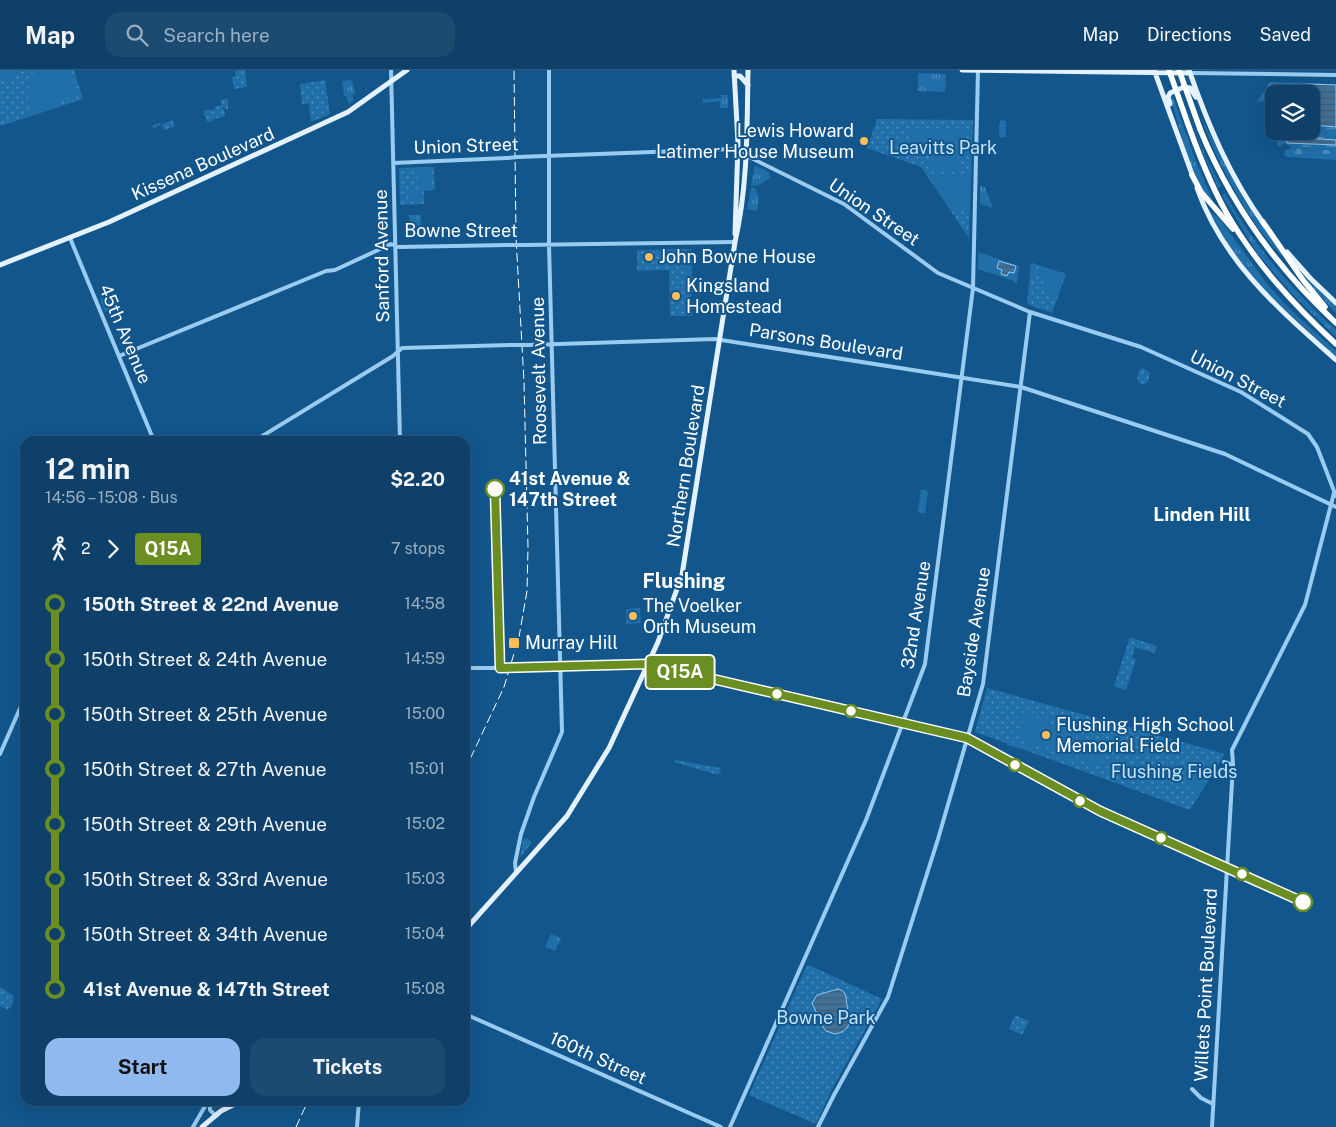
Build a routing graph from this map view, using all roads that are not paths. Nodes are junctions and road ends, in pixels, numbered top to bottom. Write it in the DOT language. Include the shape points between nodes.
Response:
graph roads {
  1 [pos="391,70"];
  2 [pos="407,70"];
  3 [pos="549,70"];
  4 [pos="748,70"];
  5 [pos="962,70"];
  6 [pos="978,70"];
  7 [pos="1168,70"];
  8 [pos="1179,70"];
  9 [pos="1155,71"];
  10 [pos="1190,71"];
  11 [pos="734,73"];
  12 [pos="1336,75"];
  13 [pos="391,82"];
  14 [pos="748,86"];
  15 [pos="1202,106"];
  16 [pos="1175,128"];
  17 [pos="738,151"];
  18 [pos="549,156"];
  19 [pos="747,156"];
  20 [pos="393,162"];
  21 [pos="1192,175"];
  22 [pos="1263,222"];
  23 [pos="70,238"];
  24 [pos="735,242"];
  25 [pos="395,245"];
  26 [pos="549,245"];
  27 [pos="1254,256"];
  28 [pos="0,265"];
  29 [pos="973,288"];
  30 [pos="1336,303"];
  31 [pos="1030,312"];
  32 [pos="1336,321"];
  33 [pos="720,340"];
  34 [pos="552,344"];
  35 [pos="1336,344"];
  36 [pos="398,352"];
  37 [pos="119,356"];
  38 [pos="1336,360"];
  39 [pos="962,378"];
  40 [pos="1021,387"];
  41 [pos="152,436"];
  42 [pos="262,436"];
  43 [pos="400,436"];
  44 [pos="1335,495"];
  45 [pos="1331,505"];
  46 [pos="1336,507"];
  47 [pos="648,664"];
  48 [pos="560,666"];
  49 [pos="470,668"];
  50 [pos="20,708"];
  51 [pos="903,723"];
  52 [pos="967,738"];
  53 [pos="0,754"];
  54 [pos="1224,762"];
  55 [pos="1233,765"];
  56 [pos="1227,868"];
  57 [pos="516,872"];
  58 [pos="470,924"];
  59 [pos="470,1016"];
  60 [pos="1192,1089"];
  61 [pos="1213,1104"];
  62 [pos="206,1106"];
  63 [pos="210,1106"];
  64 [pos="231,1106"];
  65 [pos="358,1106"];
  66 [pos="216,1116"];
  67 [pos="193,1127"];
  68 [pos="202,1127"];
  69 [pos="356,1127"];
  70 [pos="721,1127"];
  71 [pos="730,1127"];
  72 [pos="818,1127"];
  73 [pos="1212,1127"];
  1 -- 13 [label="street, Sanford Avenue"];
  2 -- 13 [label="main road, Kissena Boulevard"];
  3 -- 18 [label="street, Roosevelt Avenue"];
  4 -- 14 [label="main road, Northern Boulevard"];
  5 -- 6 [label="main road"];
  6 -- 9 [label="main road"];
  6 -- 29 [label="street, 32nd Avenue"];
  7 -- 27 [label="highway, bridge" via="1196,150 1213,187"];
  8 -- 32 [label="highway, bridge" via="1200,128 1230,192 1290,276"];
  9 -- 10 [label="main road"];
  9 -- 16 [label="main road"];
  10 -- 12 [label="street"];
  10 -- 15 [label="main road"];
  11 -- 14 [label="main road"];
  11 -- 17 [label="main road, Northern Boulevard"];
  13 -- 20 [label="street, Sanford Avenue"];
  13 -- 23 [label="main road, Kissena Boulevard" via="348,112"];
  14 -- 19 [label="main road, Northern Boulevard"];
  15 -- 16 [label="main road" via="1188,87 1171,92 1168,98"];
  15 -- 22 [label="main road" via="1227,163"];
  16 -- 21 [label="main road"];
  17 -- 18 [label="street, Union Street"];
  17 -- 19 [label="street, Union Street"];
  17 -- 24 [label="main road, Northern Boulevard"];
  18 -- 20 [label="street, Union Street, bridge"];
  18 -- 26 [label="street, Roosevelt Avenue"];
  19 -- 24 [label="main road, Northern Boulevard"];
  19 -- 29 [label="street, Union Street" via="844,204 927,266"];
  20 -- 25 [label="street, Sanford Avenue"];
  21 -- 27 [label="highway" via="1204,195"];
  21 -- 38 [label="main road" via="1203,205 1242,269 1267,297"];
  22 -- 30 [label="main road" via="1299,266"];
  22 -- 32 [label="highway" via="1305,284"];
  23 -- 28 [label="main road, Kissena Boulevard"];
  23 -- 37 [label="street, 45th Avenue"];
  24 -- 26 [label="street, Bowne Street"];
  24 -- 33 [label="main road, Northern Boulevard"];
  25 -- 26 [label="street, Bowne Street, bridge"];
  25 -- 36 [label="street, Sanford Avenue"];
  25 -- 37 [label="street, Bowne Street" via="335,270 326,270"];
  26 -- 34 [label="street, Roosevelt Avenue"];
  27 -- 35 [label="highway" via="1284,292"];
  29 -- 31 [label="street, Union Street"];
  29 -- 39 [label="street, 32nd Avenue"];
  31 -- 40 [label="street, Bayside Avenue"];
  31 -- 44 [label="street, Union Street" via="1140,347 1241,392 1308,434"];
  33 -- 34 [label="street, Parsons Boulevard"];
  33 -- 39 [label="street, Parsons Boulevard"];
  33 -- 47 [label="main road, Northern Boulevard" via="682,575"];
  34 -- 36 [label="street, Parsons Boulevard, bridge" via="402,348"];
  34 -- 48 [label="street, Roosevelt Avenue"];
  36 -- 42 [label="street, Parsons Boulevard"];
  36 -- 43 [label="street, Sanford Avenue"];
  37 -- 41 [label="street, 45th Avenue"];
  39 -- 40 [label="street, Parsons Boulevard"];
  39 -- 51 [label="street, 32nd Avenue" via="926,659"];
  40 -- 45 [label="street, Parsons Boulevard" via="1225,454"];
  40 -- 52 [label="street, Bayside Avenue" via="983,684"];
  44 -- 45 [label="street, Willets Point Boulevard"];
  45 -- 46 [label="street, Parsons Boulevard"];
  45 -- 55 [label="street, Willets Point Boulevard" via="1305,605 1232,750"];
  47 -- 48 [label="street"];
  47 -- 51 [label="street"];
  47 -- 57 [label="main road, Northern Boulevard" via="609,748 567,816"];
  48 -- 49 [label="street, bridge"];
  48 -- 57 [label="street, Roosevelt Avenue" via="562,732 521,834"];
  50 -- 53 [label="street"];
  51 -- 52 [label="street"];
  51 -- 71 [label="street, 32nd Avenue" via="866,820"];
  52 -- 56 [label="street" via="1100,811"];
  52 -- 72 [label="street, Bayside Avenue" via="888,997"];
  54 -- 55 [label="street"];
  55 -- 56 [label="street, Willets Point Boulevard"];
  56 -- 61 [label="street, Willets Point Boulevard"];
  57 -- 58 [label="main road, Northern Boulevard"];
  59 -- 70 [label="street, 160th Street"];
  60 -- 61 [label="street"];
  61 -- 73 [label="street, Willets Point Boulevard"];
  62 -- 67 [label="street"];
  63 -- 66 [label="street"];
  64 -- 66 [label="main road"];
  65 -- 69 [label="street"];
  66 -- 68 [label="main road"];
}
